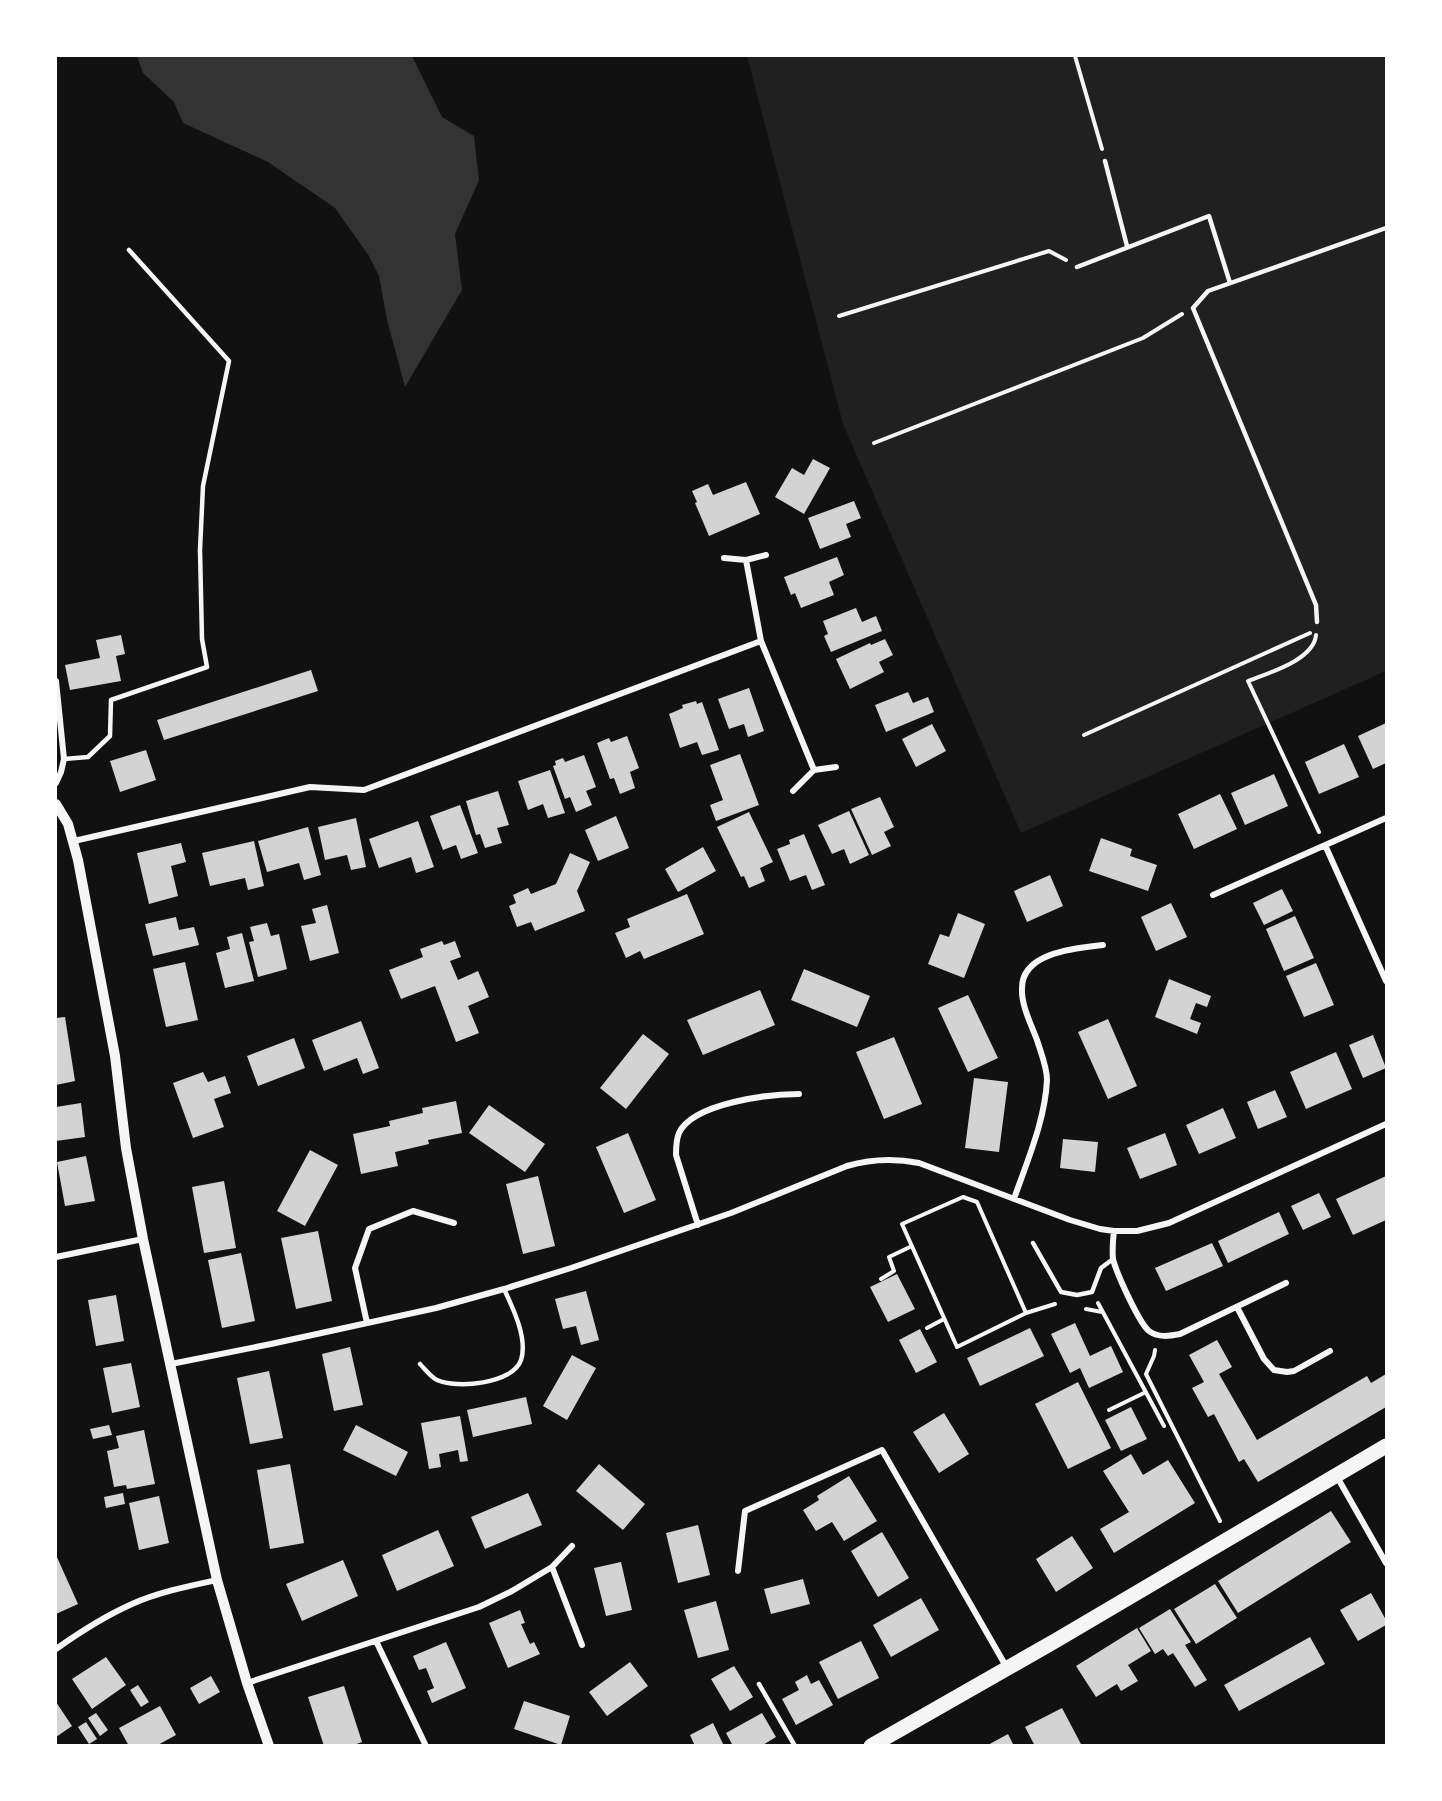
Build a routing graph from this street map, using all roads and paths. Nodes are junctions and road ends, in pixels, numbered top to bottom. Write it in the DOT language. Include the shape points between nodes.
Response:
graph roads {
  1 [pos="1076,56"];
  2 [pos="1105,161"];
  3 [pos="1386,228"];
  4 [pos="1127,246"];
  5 [pos="129,250"];
  6 [pos="1077,267"];
  7 [pos="1230,284"];
  8 [pos="1193,308"];
  9 [pos="839,316"];
  10 [pos="874,443"];
  11 [pos="766,555"];
  12 [pos="724,558"];
  13 [pos="746,560"];
  14 [pos="1317,622"];
  15 [pos="761,641"];
  16 [pos="56,681"];
  17 [pos="1084,735"];
  18 [pos="64,759"];
  19 [pos="836,767"];
  20 [pos="814,770"];
  21 [pos="56,783"];
  22 [pos="793,791"];
  23 [pos="56,804"];
  24 [pos="1386,819"];
  25 [pos="74,841"];
  26 [pos="1325,845"];
  27 [pos="1213,895"];
  28 [pos="1103,945"];
  29 [pos="1386,981"];
  30 [pos="799,1094"];
  31 [pos="1386,1124"];
  32 [pos="1014,1199"];
  33 [pos="454,1223"];
  34 [pos="698,1225"];
  35 [pos="1114,1231"];
  36 [pos="143,1239"];
  37 [pos="1033,1243"];
  38 [pos="912,1246"];
  39 [pos="56,1257"];
  40 [pos="1113,1259"];
  41 [pos="881,1279"];
  42 [pos="1286,1283"];
  43 [pos="504,1289"];
  44 [pos="1092,1292"];
  45 [pos="1237,1307"];
  46 [pos="944,1319"];
  47 [pos="367,1323"];
  48 [pos="927,1328"];
  49 [pos="1156,1335"];
  50 [pos="1330,1351"];
  51 [pos="171,1364"];
  52 [pos="420,1364"];
  53 [pos="1146,1392"];
  54 [pos="1109,1410"];
  55 [pos="1164,1426"];
  56 [pos="1386,1446"];
  57 [pos="1336,1475"];
  58 [pos="1228,1519"];
  59 [pos="572,1546"];
  60 [pos="1386,1563"];
  61 [pos="552,1567"];
  62 [pos="738,1571"];
  63 [pos="217,1580"];
  64 [pos="376,1641"];
  65 [pos="582,1645"];
  66 [pos="56,1649"];
  67 [pos="1007,1668"];
  68 [pos="247,1683"];
  69 [pos="759,1684"];
  70 [pos="426,1744"];
  71 [pos="269,1746"];
  72 [pos="795,1746"];
  73 [pos="871,1746"];
  1 -- 2 [label="path"];
  2 -- 4 [label="lane"];
  3 -- 7 [label="lane"];
  4 -- 6 [label="lane"];
  4 -- 7 [label="lane" via="1209,216"];
  5 -- 18 [label="lane" via="229,361 203,486 201,639 207,668 111,700 110,736 88,758"];
  6 -- 9 [label="path" via="1049,251"];
  7 -- 8 [label="lane" via="1208,291"];
  8 -- 10 [label="path" via="1143,338"];
  8 -- 14 [label="lane" via="1316,605"];
  11 -- 13 [label="street"];
  12 -- 13 [label="street"];
  13 -- 15 [label="street"];
  14 -- 17 [label="path" via="1309,635"];
  14 -- 26 [label="path" via="1316,641 1309,651 1248,681"];
  15 -- 20 [label="street"];
  15 -- 25 [label="street" via="364,790 310,787"];
  16 -- 18 [label="street"];
  18 -- 21 [label="street"];
  19 -- 20 [label="street"];
  20 -- 22 [label="street"];
  23 -- 25 [label="street"];
  24 -- 26 [label="street"];
  25 -- 36 [label="street" via="115,1056 126,1148"];
  26 -- 27 [label="street"];
  26 -- 29 [label="street"];
  28 -- 32 [label="street" via="1050,955 1033,965 1023,978 1023,1000 1047,1078 1038,1127"];
  30 -- 34 [label="street" via="754,1098 709,1110 687,1122 679,1132 676,1155"];
  31 -- 35 [label="street" via="1169,1224"];
  32 -- 34 [label="street" via="919,1163 878,1160 847,1166"];
  32 -- 35 [label="street"];
  33 -- 47 [label="street" via="413,1211 369,1228 354,1268"];
  34 -- 43 [label="street"];
  35 -- 40 [label="street"];
  36 -- 39 [label="street"];
  36 -- 51 [label="street"];
  37 -- 44 [label="lane" via="1061,1292"];
  38 -- 41 [label="path" via="889,1257 894,1271"];
  38 -- 46 [label="path"];
  38 -- 46 [label="path" via="903,1224 963,1197 977,1202 1026,1313 957,1347"];
  40 -- 44 [label="lane" via="1101,1268"];
  40 -- 49 [label="street" via="1142,1322"];
  42 -- 45 [label="street"];
  43 -- 47 [label="street"];
  43 -- 52 [label="lane" via="522,1340 521,1362 508,1375 487,1383 460,1385 436,1380"];
  44 -- 53 [label="path"];
  45 -- 49 [label="street" via="1180,1334"];
  45 -- 50 [label="street" via="1264,1359 1274,1370 1294,1371"];
  46 -- 48 [label="path"];
  47 -- 51 [label="street"];
  49 -- 58 [label="path" via="1154,1356 1146,1374 1221,1523"];
  51 -- 63 [label="street"];
  53 -- 54 [label="path"];
  53 -- 55 [label="path"];
  56 -- 57 [label="main road"];
  57 -- 60 [label="street"];
  57 -- 67 [label="main road"];
  59 -- 61 [label="street"];
  61 -- 64 [label="street" via="479,1607"];
  61 -- 65 [label="street"];
  62 -- 67 [label="street" via="745,1511 882,1450"];
  63 -- 66 [label="street" via="134,1603"];
  63 -- 68 [label="street"];
  64 -- 68 [label="street"];
  64 -- 70 [label="street"];
  67 -- 73 [label="main road"];
  68 -- 71 [label="street"];
  69 -- 72 [label="lane"];
}
